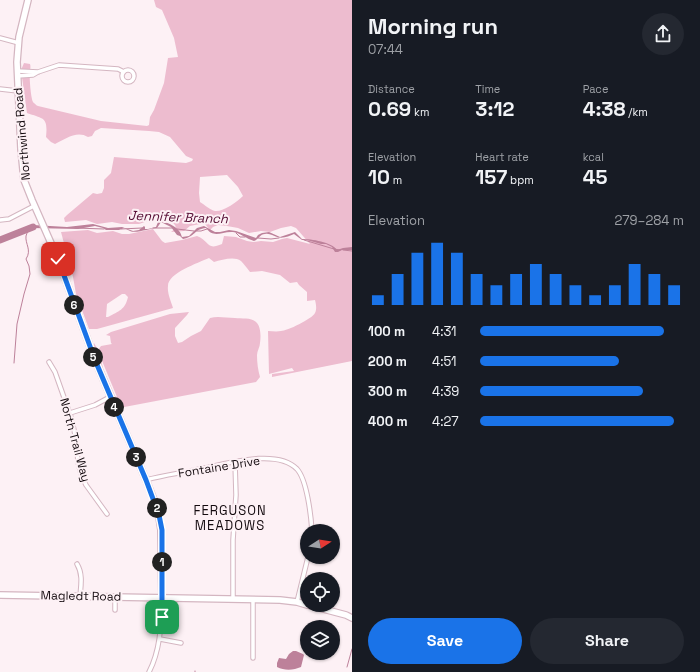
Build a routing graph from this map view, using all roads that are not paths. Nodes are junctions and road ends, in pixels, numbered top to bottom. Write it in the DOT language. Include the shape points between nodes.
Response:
graph roads {
  1 [pos="28,0"];
  2 [pos="0,38"];
  3 [pos="18,43"];
  4 [pos="124,72"];
  5 [pos="17,74"];
  6 [pos="0,89"];
  7 [pos="18,91"];
  8 [pos="34,206"];
  9 [pos="0,220"];
  10 [pos="49,362"];
  11 [pos="110,397"];
  12 [pos="70,413"];
  13 [pos="235,462"];
  14 [pos="146,480"];
  15 [pos="107,514"];
  16 [pos="311,524"];
  17 [pos="77,564"];
  18 [pos="306,564"];
  19 [pos="0,595"];
  20 [pos="80,596"];
  21 [pos="115,597"];
  22 [pos="162,598"];
  23 [pos="233,599"];
  24 [pos="253,599"];
  25 [pos="297,602"];
  26 [pos="300,603"];
  27 [pos="115,610"];
  28 [pos="335,612"];
  29 [pos="352,618"];
  30 [pos="160,640"];
  31 [pos="181,643"];
  32 [pos="253,658"];
  33 [pos="149,672"];
  1 -- 3 [label="street, Northwind Road"];
  2 -- 3 [label="street"];
  3 -- 5 [label="street, Northwind Road"];
  4 -- 5 [label="street" via="118,69 59,65 38,72"];
  5 -- 7 [label="street, Northwind Road"];
  6 -- 7 [label="street"];
  7 -- 8 [label="street, Northwind Road" via="23,170"];
  8 -- 9 [label="street" via="9,219"];
  8 -- 11 [label="street, Northwind Road" via="58,259"];
  10 -- 12 [label="street, North Trail Way" via="56,372"];
  11 -- 12 [label="street"];
  11 -- 14 [label="street, Northwind Road"];
  12 -- 15 [label="street, North Trail Way" via="81,474"];
  13 -- 14 [label="street, Fontaine Drive"];
  13 -- 16 [label="street, Fontaine Drive" via="270,459 294,466 303,480"];
  13 -- 23 [label="street"];
  14 -- 22 [label="street, Northwind Road" via="161,525"];
  17 -- 20 [label="street" via="81,575"];
  18 -- 25 [label="street"];
  19 -- 20 [label="street, Magledt Road"];
  20 -- 21 [label="street, Magledt Road"];
  21 -- 22 [label="street, Magledt Road"];
  21 -- 27 [label="street"];
  22 -- 23 [label="street, Magledt Road"];
  22 -- 30 [label="street, Northwind Road"];
  23 -- 24 [label="street, Magledt Road"];
  24 -- 25 [label="street, Magledt Road"];
  24 -- 32 [label="street"];
  25 -- 26 [label="street, Magledt Road"];
  28 -- 29 [label="street, Magledt Road"];
  30 -- 31 [label="street"];
  30 -- 33 [label="street, Northwind Road"];
}
